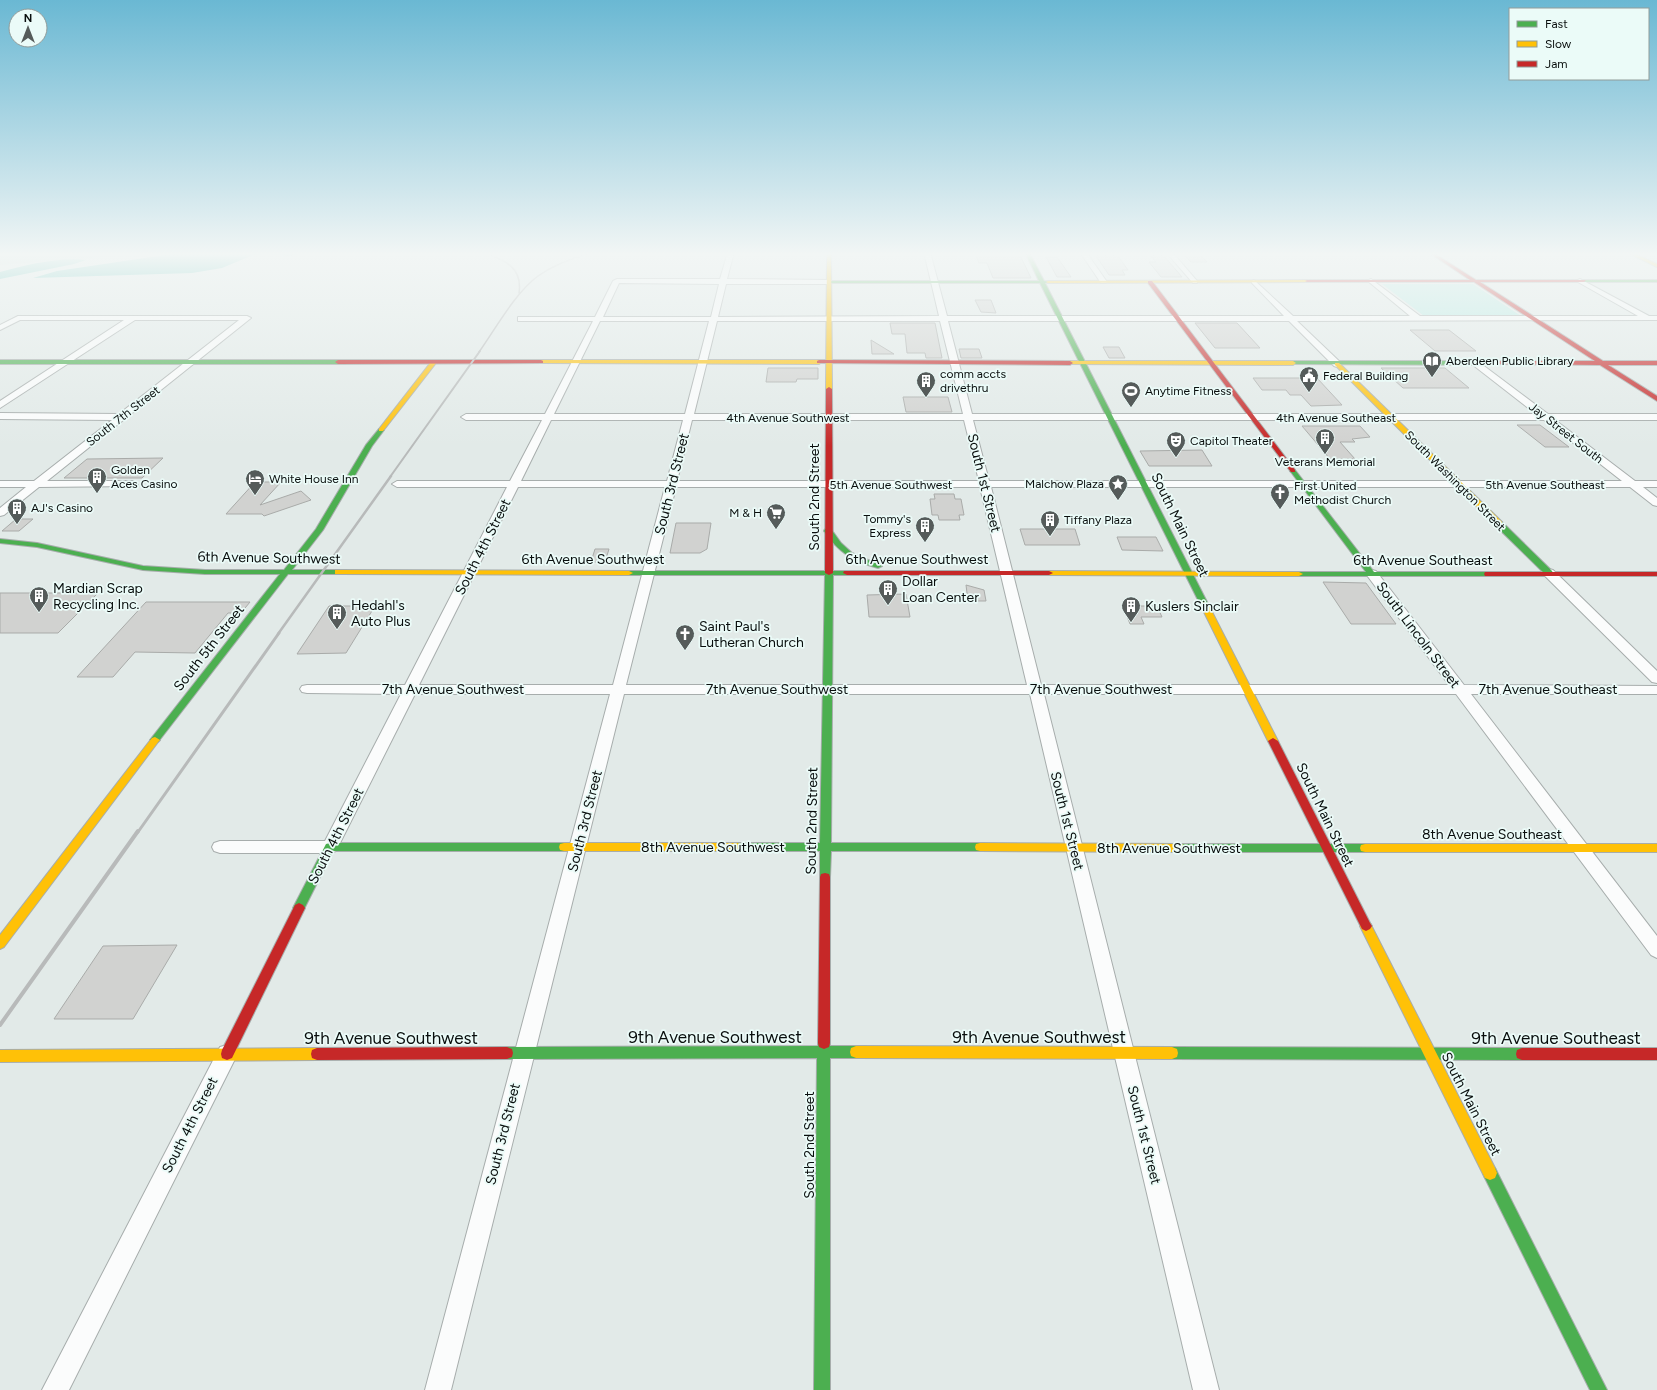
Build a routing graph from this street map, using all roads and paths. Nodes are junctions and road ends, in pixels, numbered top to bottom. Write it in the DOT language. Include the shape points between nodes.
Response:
graph roads {
  1 [pos="1291,317"];
  2 [pos="1416,317"];
  3 [pos="133,318"];
  4 [pos="1533,318"];
  5 [pos="1648,318"];
  6 [pos="1657,318"];
  7 [pos="521,319"];
  8 [pos="599,319"];
  9 [pos="714,319"];
  10 [pos="828,319"];
  11 [pos="943,319"];
  12 [pos="1061,319"];
  13 [pos="1178,319"];
  14 [pos="1293,319"];
  15 [pos="1419,319"];
  16 [pos="0,328"];
  17 [pos="0,362"];
  18 [pos="65,363"];
  19 [pos="190,363"];
  20 [pos="433,363"];
  21 [pos="702,363"];
  22 [pos="829,363"];
  23 [pos="955,363"];
  24 [pos="1476,363"];
  25 [pos="1602,363"];
  26 [pos="1657,363"];
  27 [pos="576,364"];
  28 [pos="1083,364"];
  29 [pos="1212,364"];
  30 [pos="1337,364"];
  31 [pos="1657,399"];
  32 [pos="0,405"];
  33 [pos="0,416"];
  34 [pos="122,417"];
  35 [pos="1657,417"];
  36 [pos="466,418"];
  37 [pos="549,418"];
  38 [pos="689,418"];
  39 [pos="828,418"];
  40 [pos="968,418"];
  41 [pos="1110,418"];
  42 [pos="1253,418"];
  43 [pos="1391,418"];
  44 [pos="1546,418"];
  45 [pos="0,484"];
  46 [pos="37,484"];
  47 [pos="133,484"];
  48 [pos="397,484"];
  49 [pos="985,484"];
  50 [pos="1633,484"];
  51 [pos="1657,484"];
  52 [pos="515,485"];
  53 [pos="671,485"];
  54 [pos="828,485"];
  55 [pos="1145,485"];
  56 [pos="1304,485"];
  57 [pos="1459,485"];
  58 [pos="1657,503"];
  59 [pos="0,513"];
  60 [pos="828,531"];
  61 [pos="0,541"];
  62 [pos="286,573"];
  63 [pos="649,573"];
  64 [pos="829,573"];
  65 [pos="1006,573"];
  66 [pos="1549,573"];
  67 [pos="470,574"];
  68 [pos="919,574"];
  69 [pos="1188,574"];
  70 [pos="1372,574"];
  71 [pos="1657,574"];
  72 [pos="1657,679"];
  73 [pos="307,689"];
  74 [pos="411,689"];
  75 [pos="618,689"];
  76 [pos="827,689"];
  77 [pos="1035,689"];
  78 [pos="1247,689"];
  79 [pos="1460,689"];
  80 [pos="1657,690"];
  81 [pos="220,847"];
  82 [pos="330,847"];
  83 [pos="825,847"];
  84 [pos="578,848"];
  85 [pos="1074,848"];
  86 [pos="1580,848"];
  87 [pos="1657,848"];
  88 [pos="1326,849"];
  89 [pos="0,944"];
  90 [pos="1657,950"];
  91 [pos="824,1052"];
  92 [pos="1124,1053"];
  93 [pos="227,1054"];
  94 [pos="524,1054"];
  95 [pos="1430,1054"];
  96 [pos="1657,1054"];
  97 [pos="0,1056"];
  98 [pos="55,1390"];
  99 [pos="438,1390"];
  100 [pos="822,1390"];
  101 [pos="1206,1390"];
  102 [pos="1599,1390"];
  1 -- 14 [label="street, South Washington Street"];
  2 -- 15 [label="street"];
  3 -- 16 [label="street" via="18,318"];
  3 -- 18 [label="street"];
  3 -- 19 [label="street, South 7th Street" via="247,318"];
  4 -- 5 [label="street"];
  4 -- 15 [label="street"];
  4 -- 25 [label="main road"];
  5 -- 6 [label="street"];
  7 -- 8 [label="street"];
  8 -- 9 [label="street"];
  8 -- 27 [label="street, South 4th Street"];
  9 -- 10 [label="street"];
  9 -- 21 [label="street, South 3rd Street"];
  10 -- 11 [label="street"];
  10 -- 22 [label="main road, South 2nd Street"];
  11 -- 12 [label="street"];
  11 -- 23 [label="street, South 1st Street"];
  12 -- 13 [label="street"];
  12 -- 28 [label="main road, South Main Street"];
  13 -- 14 [label="street"];
  13 -- 29 [label="main road, South Lincoln Street"];
  14 -- 15 [label="street"];
  14 -- 30 [label="street, South Washington Street"];
  17 -- 18 [label="main road"];
  18 -- 19 [label="main road"];
  18 -- 32 [label="street"];
  19 -- 20 [label="main road"];
  19 -- 34 [label="street, South 7th Street"];
  20 -- 27 [label="main road"];
  20 -- 62 [label="main road, South 5th Street" via="369,445 340,498"];
  21 -- 22 [label="main road"];
  21 -- 27 [label="main road"];
  21 -- 38 [label="street, South 3rd Street"];
  22 -- 23 [label="main road"];
  22 -- 39 [label="main road, South 2nd Street"];
  23 -- 28 [label="main road"];
  23 -- 40 [label="street, South 1st Street"];
  24 -- 25 [label="main road"];
  24 -- 30 [label="main road"];
  24 -- 44 [label="street, Jay Street South"];
  25 -- 26 [label="main road"];
  25 -- 31 [label="main road"];
  27 -- 37 [label="street, South 4th Street"];
  28 -- 29 [label="main road"];
  28 -- 41 [label="main road, South Main Street"];
  29 -- 30 [label="main road"];
  29 -- 42 [label="main road, South Lincoln Street"];
  30 -- 43 [label="main road, South Washington Street"];
  33 -- 34 [label="street"];
  34 -- 46 [label="street, South 7th Street"];
  35 -- 44 [label="street, 4th Avenue Southeast"];
  36 -- 37 [label="street, 4th Avenue Southwest"];
  37 -- 38 [label="street, 4th Avenue Southwest"];
  37 -- 52 [label="street, South 4th Street"];
  38 -- 39 [label="street, 4th Avenue Southwest"];
  38 -- 53 [label="street, South 3rd Street"];
  39 -- 40 [label="street, 4th Avenue Southwest"];
  39 -- 54 [label="main road, South 2nd Street"];
  40 -- 41 [label="street, 4th Avenue Southwest"];
  40 -- 49 [label="street, South 1st Street"];
  41 -- 42 [label="street, 4th Avenue Southeast"];
  41 -- 55 [label="main road, South Main Street"];
  42 -- 43 [label="street, 4th Avenue Southeast"];
  42 -- 56 [label="main road, South Lincoln Street"];
  43 -- 44 [label="street, 4th Avenue Southeast"];
  43 -- 57 [label="main road, South Washington Street"];
  44 -- 50 [label="street, Jay Street South"];
  45 -- 46 [label="street"];
  46 -- 47 [label="street"];
  46 -- 59 [label="street, South 7th Street"];
  48 -- 52 [label="street, 5th Avenue Southwest"];
  49 -- 54 [label="street, 5th Avenue Southwest"];
  49 -- 55 [label="street, 5th Avenue Southwest"];
  49 -- 65 [label="street, South 1st Street"];
  50 -- 51 [label="street, 5th Avenue Southeast"];
  50 -- 57 [label="street, 5th Avenue Southeast"];
  50 -- 58 [label="street, Jay Street South"];
  52 -- 53 [label="street, 5th Avenue Southwest"];
  52 -- 67 [label="street, South 4th Street"];
  53 -- 54 [label="street, 5th Avenue Southwest"];
  53 -- 63 [label="street, South 3rd Street"];
  54 -- 60 [label="main road, South 2nd Street"];
  55 -- 56 [label="street, 5th Avenue Southeast"];
  55 -- 69 [label="main road, South Main Street"];
  56 -- 57 [label="street, 5th Avenue Southeast"];
  56 -- 70 [label="main road, South Lincoln Street"];
  57 -- 66 [label="main road, South Washington Street"];
  60 -- 64 [label="main road, South 2nd Street"];
  60 -- 68 [label="main road" via="840,550 851,558 880,567"];
  61 -- 62 [label="main road, 6th Avenue Southwest" via="37,545 161,570"];
  62 -- 67 [label="main road, 6th Avenue Southwest"];
  62 -- 89 [label="main road, South 5th Street"];
  63 -- 64 [label="main road, 6th Avenue Southwest"];
  63 -- 67 [label="main road, 6th Avenue Southwest"];
  63 -- 75 [label="street, South 3rd Street"];
  64 -- 68 [label="main road, 6th Avenue Southwest"];
  64 -- 76 [label="main road, South 2nd Street"];
  65 -- 68 [label="main road, 6th Avenue Southwest"];
  65 -- 69 [label="main road, 6th Avenue Southwest"];
  65 -- 77 [label="street, South 1st Street"];
  66 -- 70 [label="main road, 6th Avenue Southeast"];
  66 -- 71 [label="main road, 6th Avenue Southeast"];
  66 -- 72 [label="street, South Washington Street"];
  67 -- 74 [label="street, South 4th Street"];
  69 -- 70 [label="main road, 6th Avenue Southeast"];
  69 -- 78 [label="main road, South Main Street"];
  70 -- 79 [label="street, South Lincoln Street"];
  73 -- 74 [label="street, 7th Avenue Southwest"];
  74 -- 75 [label="street, 7th Avenue Southwest"];
  74 -- 82 [label="street, South 4th Street"];
  75 -- 76 [label="street, 7th Avenue Southwest"];
  75 -- 84 [label="street, South 3rd Street"];
  76 -- 77 [label="street, 7th Avenue Southwest"];
  76 -- 83 [label="main road, South 2nd Street"];
  77 -- 78 [label="street, 7th Avenue Southwest"];
  77 -- 85 [label="street, South 1st Street"];
  78 -- 79 [label="street, 7th Avenue Southeast"];
  78 -- 88 [label="main road, South Main Street"];
  79 -- 80 [label="street, 7th Avenue Southeast"];
  79 -- 86 [label="street, South Lincoln Street"];
  81 -- 82 [label="street, 8th Avenue Southwest"];
  82 -- 84 [label="main road, 8th Avenue Southwest"];
  82 -- 93 [label="main road, South 4th Street"];
  83 -- 84 [label="main road, 8th Avenue Southwest"];
  83 -- 85 [label="main road, 8th Avenue Southwest"];
  83 -- 91 [label="main road, South 2nd Street"];
  84 -- 94 [label="street, South 3rd Street"];
  85 -- 88 [label="main road, 8th Avenue Southwest"];
  85 -- 92 [label="street, South 1st Street"];
  86 -- 87 [label="main road, 8th Avenue Southeast"];
  86 -- 88 [label="main road, 8th Avenue Southeast"];
  86 -- 90 [label="street, South Lincoln Street"];
  88 -- 95 [label="main road, South Main Street"];
  91 -- 92 [label="main road, 9th Avenue Southwest"];
  91 -- 94 [label="main road, 9th Avenue Southwest"];
  91 -- 100 [label="main road, South 2nd Street"];
  92 -- 95 [label="main road, 9th Avenue Southwest"];
  92 -- 101 [label="street, South 1st Street"];
  93 -- 94 [label="main road, 9th Avenue Southwest"];
  93 -- 97 [label="main road, 9th Avenue Southwest"];
  93 -- 98 [label="street, South 4th Street"];
  94 -- 99 [label="street, South 3rd Street"];
  95 -- 96 [label="main road, 9th Avenue Southeast"];
  95 -- 102 [label="main road, South Main Street"];
}
